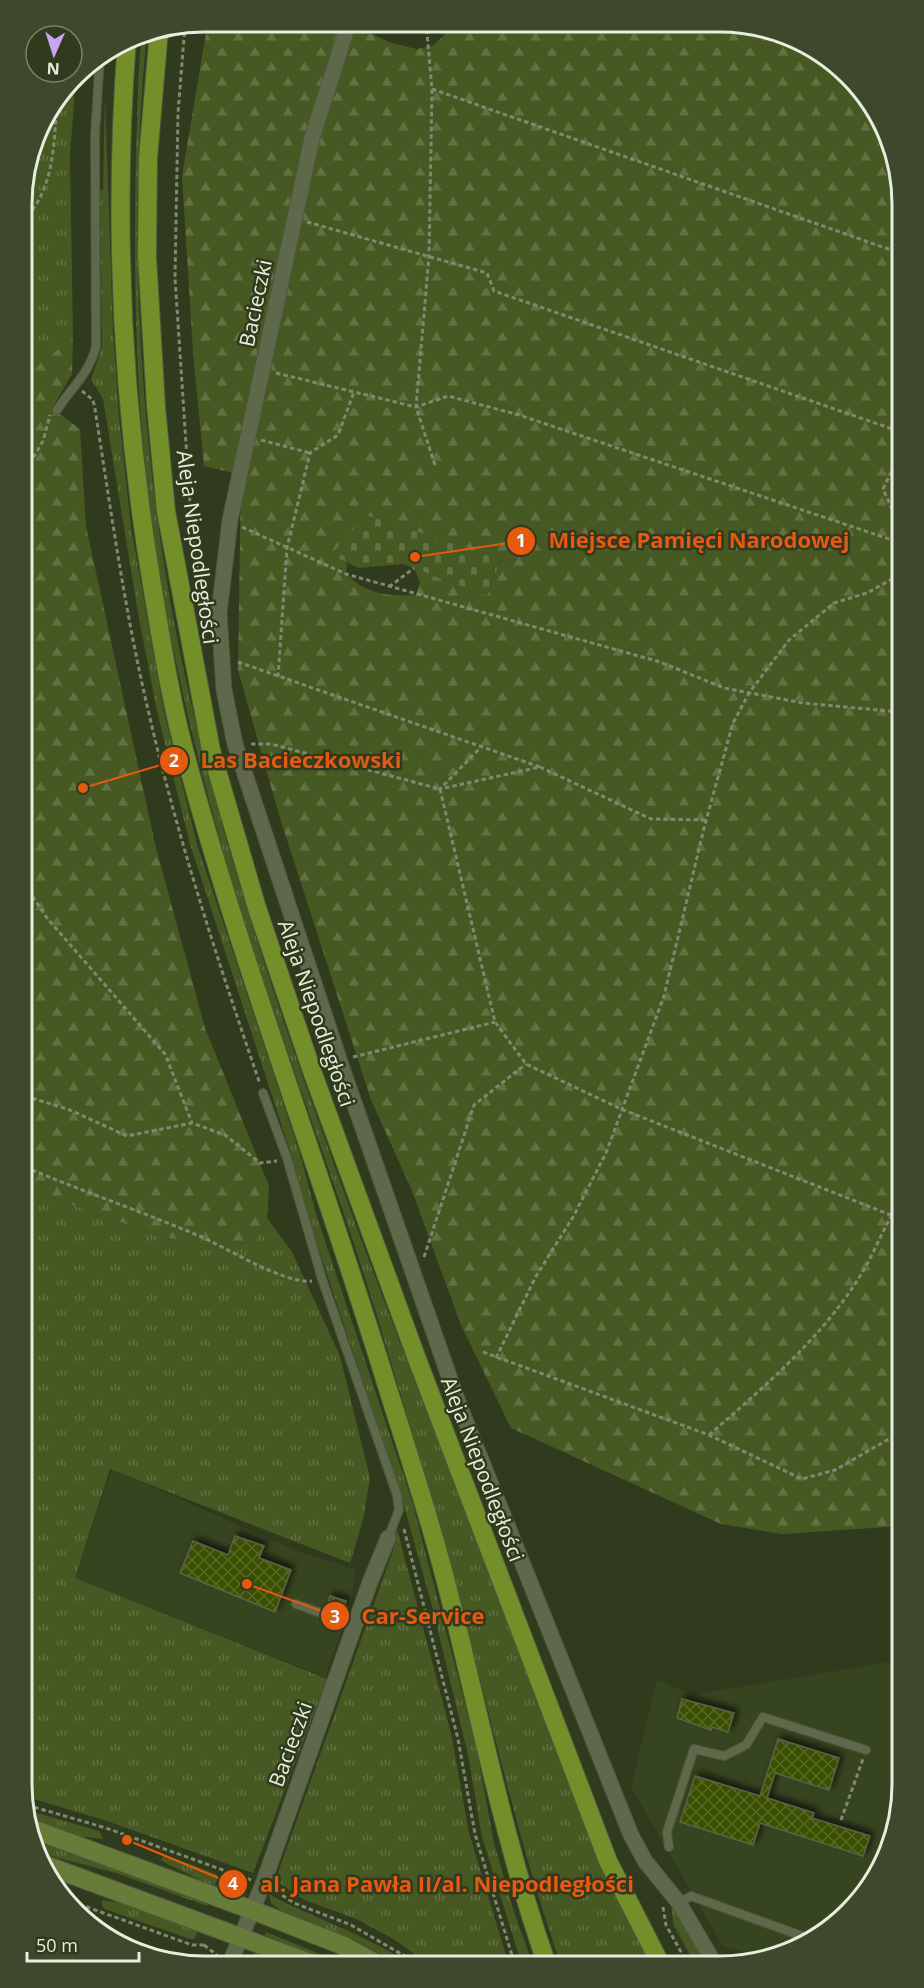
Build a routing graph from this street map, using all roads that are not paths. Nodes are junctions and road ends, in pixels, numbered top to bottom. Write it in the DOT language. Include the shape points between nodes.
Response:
graph roads {
  1 [pos="346,32"];
  2 [pos="158,37"];
  3 [pos="126,51"];
  4 [pos="99,67"];
  5 [pos="58,408"];
  6 [pos="263,1093"];
  7 [pos="388,1538"];
  8 [pos="296,1604"];
  9 [pos="354,1625"];
  10 [pos="866,1750"];
  11 [pos="38,1831"];
  12 [pos="669,1846"];
  13 [pos="54,1868"];
  14 [pos="679,1903"];
  15 [pos="252,1911"];
  16 [pos="241,1936"];
  17 [pos="801,1936"];
  18 [pos="233,1956"];
  19 [pos="292,1956"];
  20 [pos="362,1956"];
  21 [pos="544,1956"];
  22 [pos="656,1956"];
  23 [pos="710,1956"];
  1 -- 14 [label="street, Bacieczki" via="312,138 230,520 219,596 220,654 342,1068 458,1402 631,1835 645,1861"];
  2 -- 22 [label="main road, Aleja Niepodległości" via="148,159 147,256 156,406 166,511 211,750 257,908 312,1071 417,1359 609,1861"];
  3 -- 21 [label="main road" via="119,191 130,407 140,513 164,660 186,756 231,915 368,1322 416,1481 451,1601 519,1884"];
  4 -- 5 [label="lane" via="95,135 96,347 76,389"];
  6 -- 7 [label="lane" via="397,1495 399,1510"];
  7 -- 9 [label="street, Bacieczki"];
  8 -- 9 [label="lane"];
  9 -- 15 [label="street, Bacieczki"];
  10 -- 12 [label="lane" via="763,1717 746,1745 724,1756 694,1749 667,1832"];
  11 -- 15 [label="main road"];
  13 -- 16 [label="main road"];
  14 -- 17 [label="lane" via="691,1896"];
  14 -- 23 [label="street, Bacieczki"];
  15 -- 16 [label="street, Bacieczki"];
  15 -- 20 [label="main road"];
  16 -- 18 [label="street, Bacieczki"];
  16 -- 19 [label="main road"];
}
